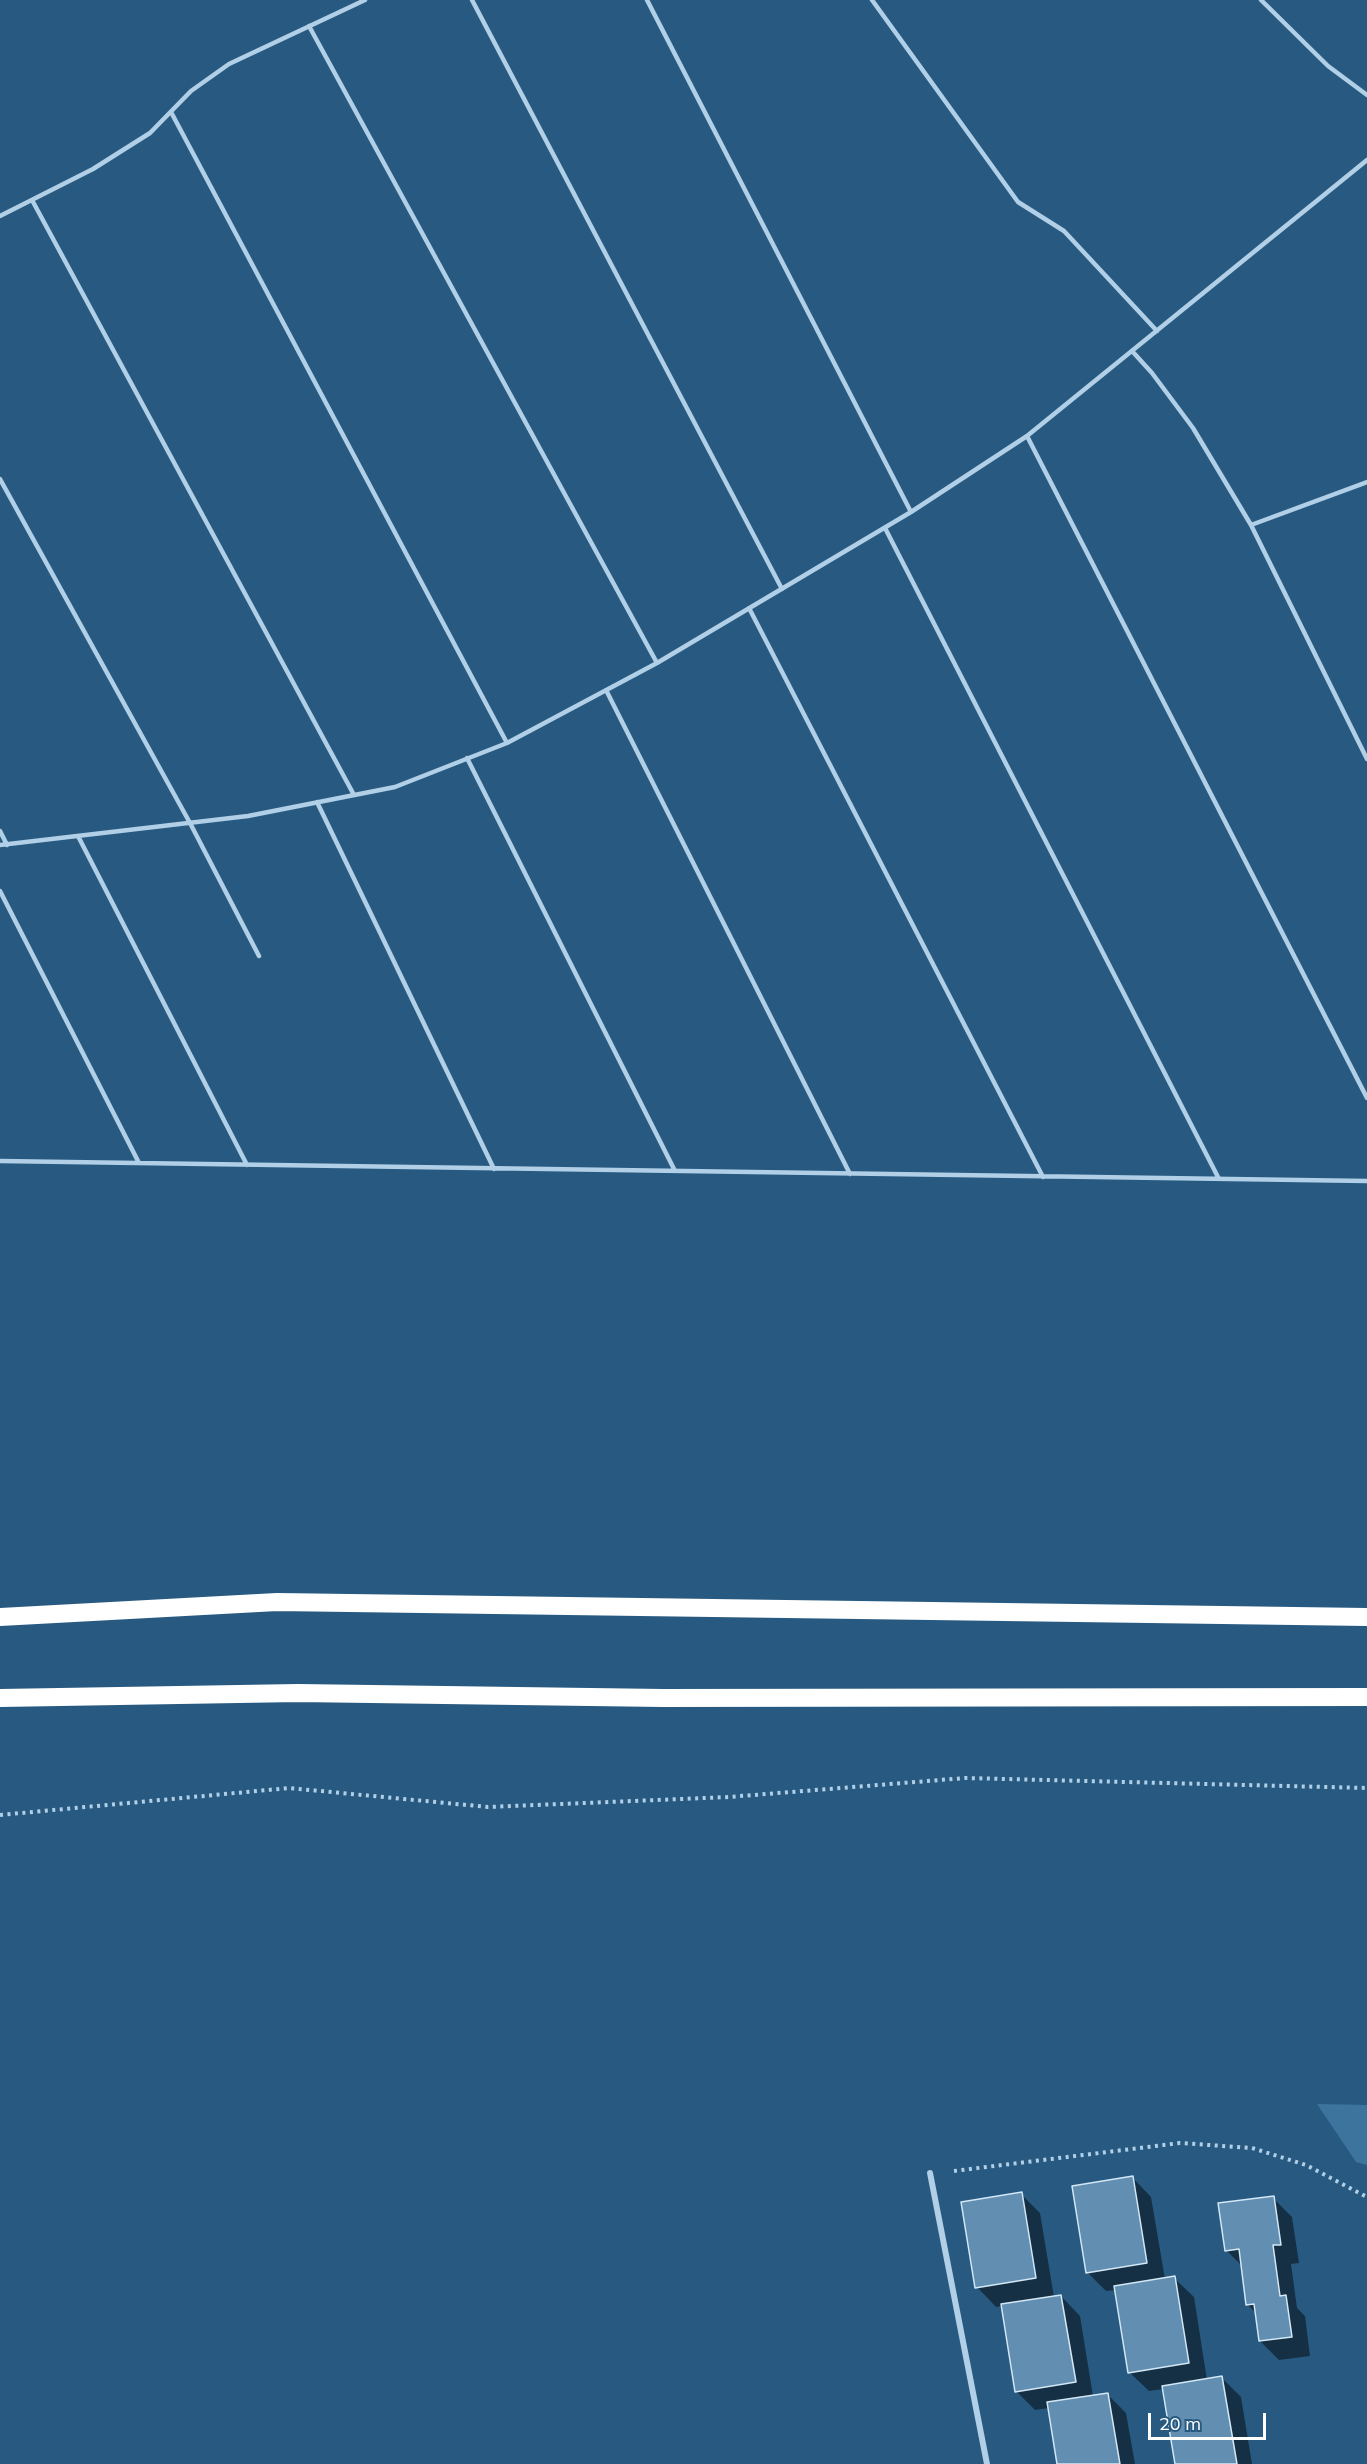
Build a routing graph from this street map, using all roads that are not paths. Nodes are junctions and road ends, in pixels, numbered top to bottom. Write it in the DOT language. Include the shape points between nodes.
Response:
graph roads {
  1 [pos="365,0"];
  2 [pos="472,0"];
  3 [pos="647,0"];
  4 [pos="872,0"];
  5 [pos="1261,0"];
  6 [pos="309,26"];
  7 [pos="1367,95"];
  8 [pos="171,112"];
  9 [pos="1367,160"];
  10 [pos="32,200"];
  11 [pos="0,216"];
  12 [pos="1157,331"];
  13 [pos="1132,351"];
  14 [pos="1027,436"];
  15 [pos="0,479"];
  16 [pos="1367,482"];
  17 [pos="911,512"];
  18 [pos="1251,525"];
  19 [pos="885,528"];
  20 [pos="782,589"];
  21 [pos="749,608"];
  22 [pos="657,663"];
  23 [pos="606,690"];
  24 [pos="507,743"];
  25 [pos="467,758"];
  26 [pos="1367,759"];
  27 [pos="354,795"];
  28 [pos="317,802"];
  29 [pos="190,823"];
  30 [pos="0,831"];
  31 [pos="78,836"];
  32 [pos="7,845"];
  33 [pos="0,846"];
  34 [pos="0,891"];
  35 [pos="259,956"];
  36 [pos="1367,1098"];
  37 [pos="0,1161"];
  38 [pos="139,1163"];
  39 [pos="247,1165"];
  40 [pos="494,1168"];
  41 [pos="675,1171"];
  42 [pos="850,1174"];
  43 [pos="1043,1177"];
  44 [pos="1219,1179"];
  45 [pos="1367,1181"];
  46 [pos="0,1617"];
  47 [pos="1367,1617"];
  48 [pos="1367,1697"];
  49 [pos="0,1698"];
  50 [pos="930,2174"];
  51 [pos="987,2464"];
  1 -- 6 [label="lane"];
  2 -- 20 [label="lane"];
  3 -- 17 [label="lane"];
  4 -- 12 [label="lane" via="1018,202 1064,231"];
  5 -- 7 [label="lane" via="1328,66"];
  6 -- 8 [label="lane" via="229,64 191,91"];
  6 -- 22 [label="lane"];
  8 -- 10 [label="lane" via="150,133 103,163"];
  8 -- 24 [label="lane"];
  9 -- 12 [label="lane"];
  10 -- 11 [label="lane"];
  10 -- 27 [label="lane"];
  12 -- 13 [label="lane"];
  13 -- 14 [label="lane"];
  13 -- 18 [label="lane" via="1193,428"];
  14 -- 17 [label="lane"];
  14 -- 36 [label="lane"];
  15 -- 29 [label="lane"];
  16 -- 18 [label="lane"];
  17 -- 19 [label="lane"];
  18 -- 26 [label="lane"];
  19 -- 20 [label="lane"];
  19 -- 44 [label="lane"];
  20 -- 21 [label="lane"];
  21 -- 22 [label="lane"];
  21 -- 43 [label="lane"];
  22 -- 23 [label="lane"];
  23 -- 24 [label="lane"];
  23 -- 42 [label="lane"];
  24 -- 25 [label="lane"];
  25 -- 27 [label="lane" via="394,787"];
  25 -- 41 [label="lane"];
  27 -- 28 [label="lane"];
  28 -- 29 [label="lane"];
  28 -- 40 [label="lane"];
  29 -- 31 [label="lane"];
  29 -- 35 [label="lane"];
  30 -- 32 [label="lane"];
  31 -- 32 [label="lane"];
  31 -- 39 [label="lane"];
  32 -- 33 [label="lane"];
  34 -- 38 [label="lane"];
  37 -- 38 [label="lane"];
  38 -- 39 [label="lane"];
  39 -- 40 [label="lane"];
  40 -- 41 [label="lane"];
  41 -- 42 [label="lane"];
  42 -- 43 [label="lane"];
  43 -- 44 [label="lane"];
  44 -- 45 [label="lane"];
  46 -- 47 [label="highway" via="277,1602"];
  48 -- 49 [label="highway" via="663,1698 298,1693"];
  50 -- 51 [label="street"];
}
